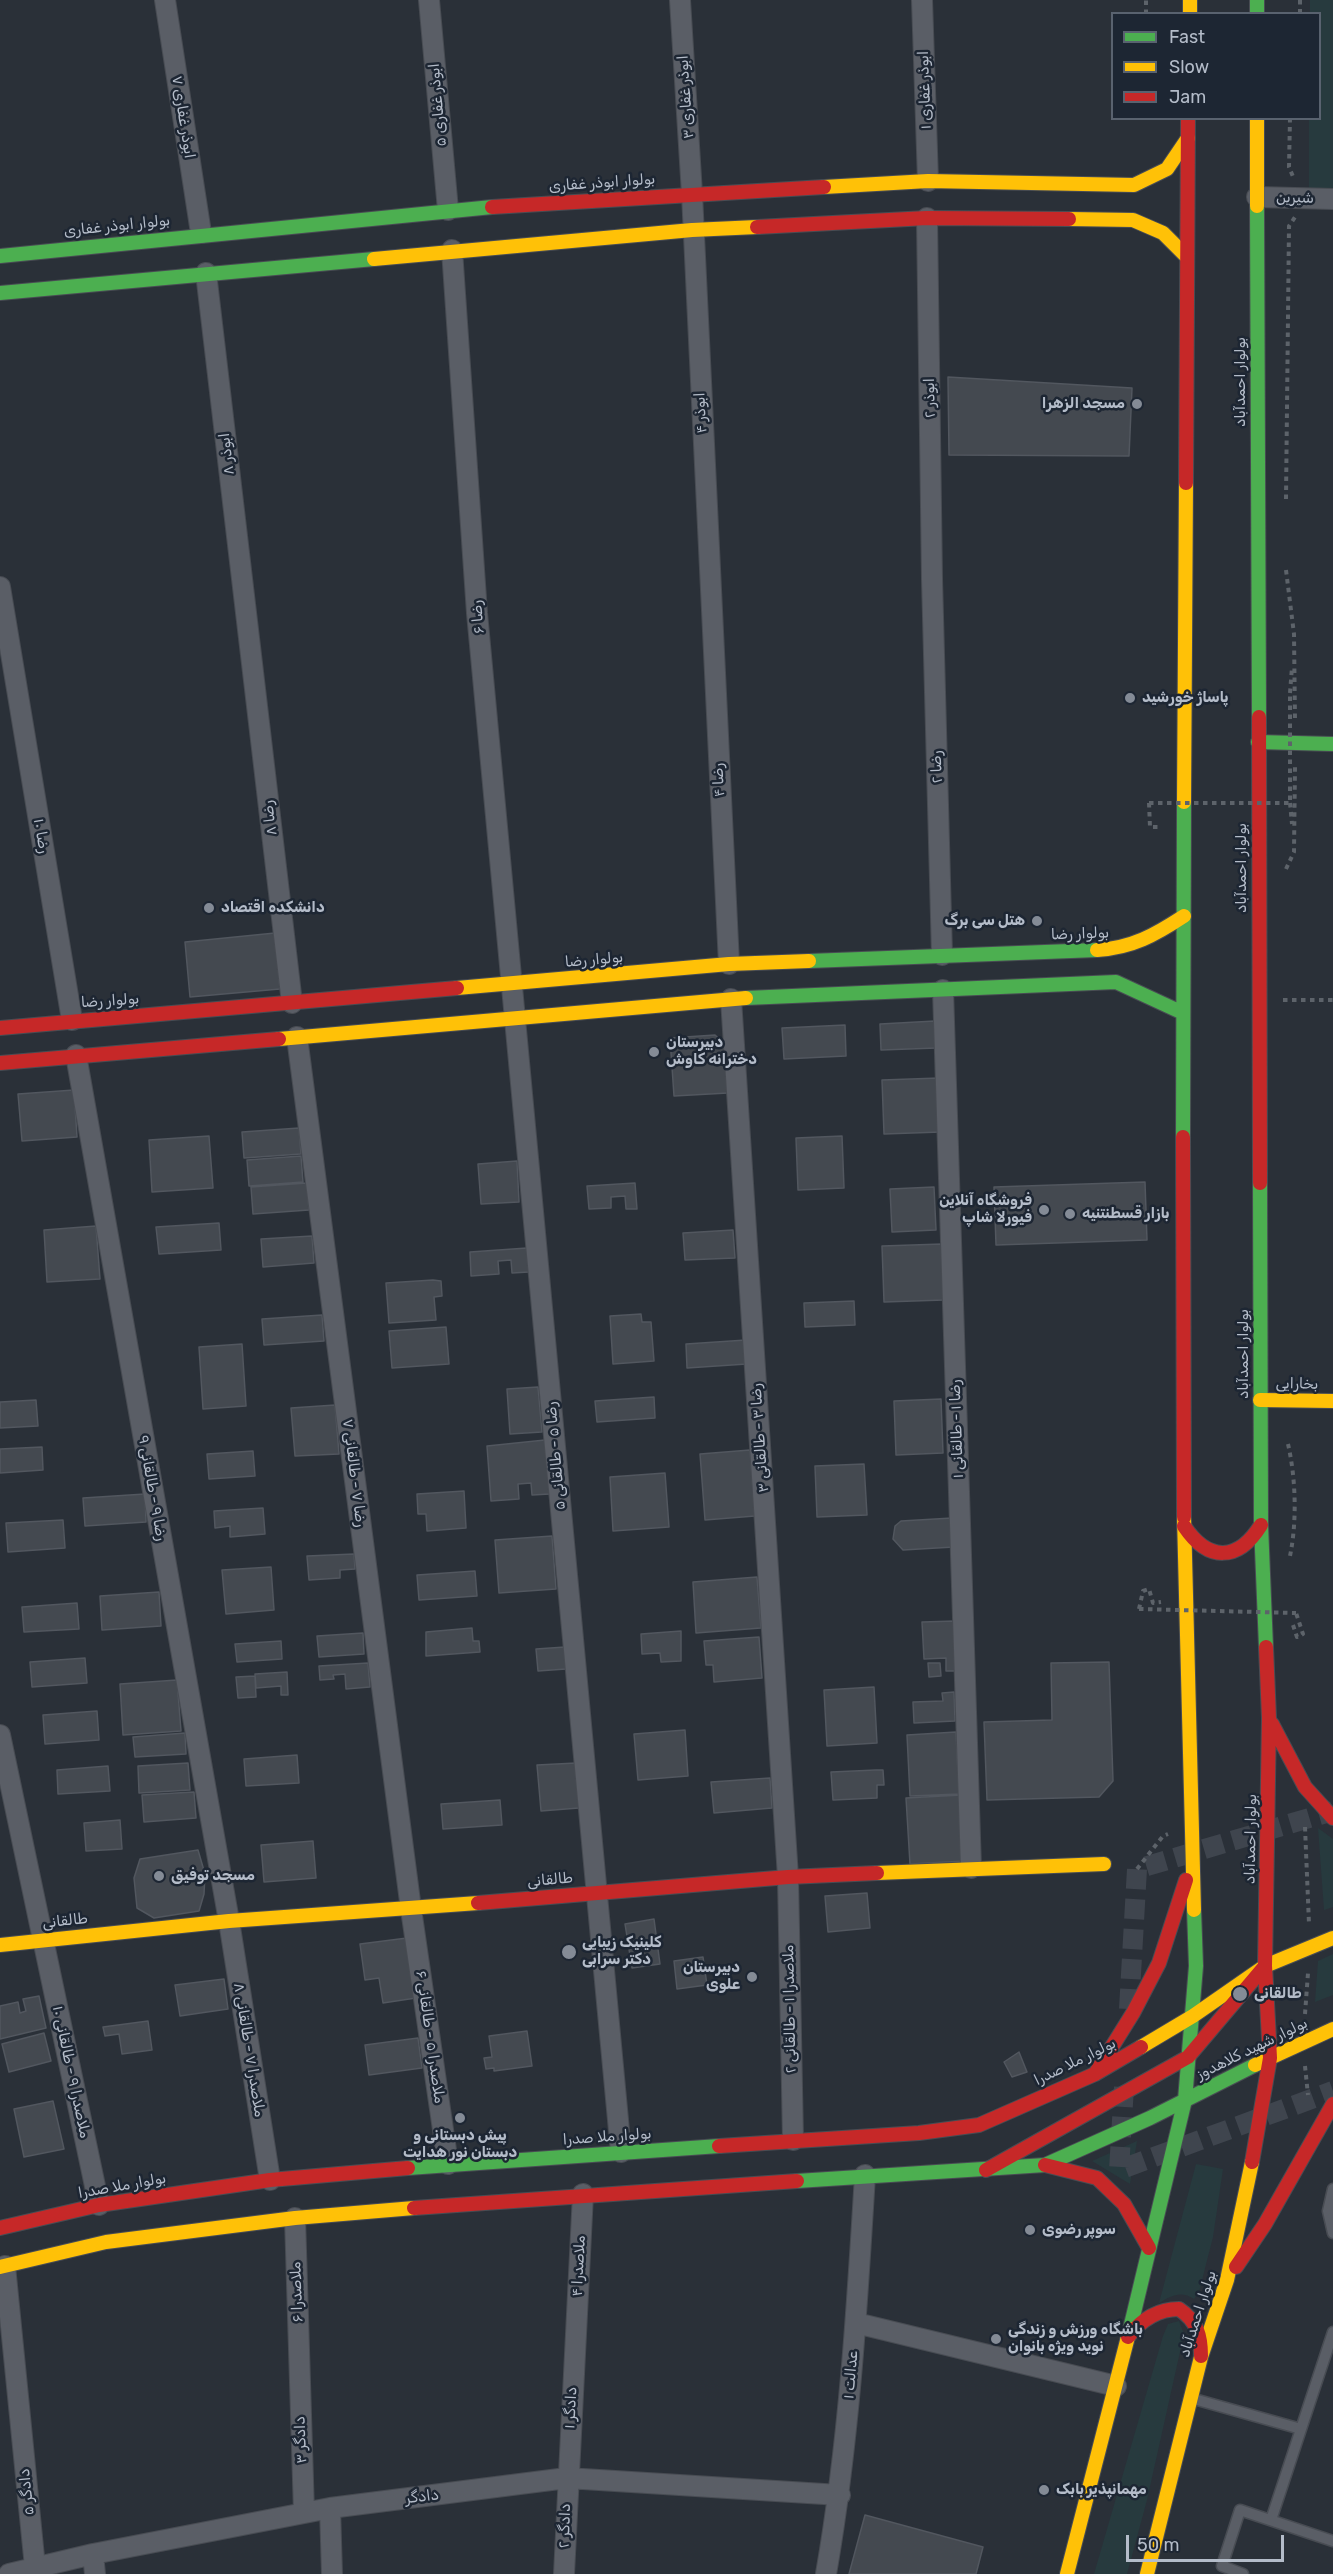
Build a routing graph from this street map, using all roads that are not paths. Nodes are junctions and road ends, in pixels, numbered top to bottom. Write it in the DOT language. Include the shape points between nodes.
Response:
graph roads {
  1 [pos="165,0"];
  2 [pos="429,0"];
  3 [pos="680,0"];
  4 [pos="922,0"];
  5 [pos="1188,120"];
  6 [pos="1257,120"];
  7 [pos="1188,138"];
  8 [pos="928,181"];
  9 [pos="1134,185"];
  10 [pos="692,194"];
  11 [pos="1257,197"];
  12 [pos="1333,199"];
  13 [pos="448,210"];
  14 [pos="927,218"];
  15 [pos="1133,220"];
  16 [pos="692,230"];
  17 [pos="201,233"];
  18 [pos="452,250"];
  19 [pos="0,256"];
  20 [pos="1187,257"];
  21 [pos="204,263"];
  22 [pos="0,293"];
  23 [pos="932,579"];
  24 [pos="0,587"];
  25 [pos="709,596"];
  26 [pos="248,634"];
  27 [pos="1258,742"];
  28 [pos="1333,744"];
  29 [pos="1184,916"];
  30 [pos="1119,949"];
  31 [pos="942,955"];
  32 [pos="729,964"];
  33 [pos="1116,982"];
  34 [pos="512,985"];
  35 [pos="943,990"];
  36 [pos="731,999"];
  37 [pos="292,1003"];
  38 [pos="1183,1013"];
  39 [pos="515,1019"];
  40 [pos="0,1028"];
  41 [pos="74,1037"];
  42 [pos="297,1037"];
  43 [pos="0,1063"];
  44 [pos="1260,1400"];
  45 [pos="1333,1401"];
  46 [pos="1260,1525"];
  47 [pos="1184,1526"];
  48 [pos="1269,1718"];
  49 [pos="0,1735"];
  50 [pos="1333,1818"];
  51 [pos="1195,1854"];
  52 [pos="1104,1864"];
  53 [pos="971,1868"];
  54 [pos="788,1877"];
  55 [pos="597,1893"];
  56 [pos="411,1909"];
  57 [pos="229,1921"];
  58 [pos="1333,1938"];
  59 [pos="44,1940"];
  60 [pos="0,1945"];
  61 [pos="1265,1966"];
  62 [pos="1193,2016"];
  63 [pos="1333,2028"];
  64 [pos="1188,2057"];
  65 [pos="1270,2058"];
  66 [pos="1095,2074"];
  67 [pos="1185,2100"];
  68 [pos="1333,2104"];
  69 [pos="979,2125"];
  70 [pos="793,2140"];
  71 [pos="621,2152"];
  72 [pos="448,2164"];
  73 [pos="1045,2165"];
  74 [pos="986,2170"];
  75 [pos="865,2175"];
  76 [pos="270,2180"];
  77 [pos="1333,2190"];
  78 [pos="583,2194"];
  79 [pos="99,2205"];
  80 [pos="295,2218"];
  81 [pos="0,2228"];
  82 [pos="1333,2233"];
  83 [pos="1149,2248"];
  84 [pos="2,2267"];
  85 [pos="1227,2280"];
  86 [pos="856,2323"];
  87 [pos="1333,2332"];
  88 [pos="575,2337"];
  89 [pos="1128,2337"];
  90 [pos="1201,2357"];
  91 [pos="299,2366"];
  92 [pos="1116,2386"];
  93 [pos="1191,2398"];
  94 [pos="1301,2429"];
  95 [pos="567,2478"];
  96 [pos="840,2495"];
  97 [pos="330,2508"];
  98 [pos="303,2513"];
  99 [pos="1271,2520"];
  100 [pos="1333,2541"];
  101 [pos="93,2554"];
  102 [pos="35,2567"];
  103 [pos="9,2574"];
  104 [pos="95,2574"];
  105 [pos="332,2574"];
  106 [pos="564,2574"];
  107 [pos="826,2574"];
  108 [pos="1067,2574"];
  109 [pos="1147,2574"];
  110 [pos="1243,2574"];
  1 -- 17 [label="street, ابوذر غفاری ۷"];
  2 -- 13 [label="street, ابوذر غفاری ۵"];
  3 -- 10 [label="street, ابوذر غفاری ۳"];
  4 -- 8 [label="street, ابوذر غفاری ۱"];
  5 -- 7 [label="main road"];
  6 -- 11 [label="main road, بولوار احمدآباد"];
  7 -- 9 [label="main road, بولوار ابوذر غفاری" via="1167,169"];
  7 -- 20 [label="main road"];
  8 -- 9 [label="main road, بولوار ابوذر غفاری"];
  8 -- 10 [label="main road, بولوار ابوذر غفاری"];
  9 -- 15 [label="main road" via="1142,203"];
  10 -- 13 [label="main road, بولوار ابوذر غفاری"];
  10 -- 16 [label="street, ابوذر غفاری ۳"];
  11 -- 12 [label="street, شیرین"];
  11 -- 27 [label="main road, بولوار احمدآباد"];
  13 -- 17 [label="main road, بولوار ابوذر غفاری"];
  14 -- 15 [label="main road"];
  14 -- 16 [label="main road"];
  14 -- 23 [label="street, ابوذر ۲"];
  15 -- 20 [label="main road" via="1163,233"];
  16 -- 18 [label="main road"];
  16 -- 25 [label="street, ابوذر ۴"];
  17 -- 19 [label="main road, بولوار ابوذر غفاری"];
  17 -- 21 [label="main road"];
  18 -- 21 [label="main road"];
  18 -- 34 [label="street, رضا ۶" via="477,613"];
  20 -- 29 [label="main road"];
  21 -- 22 [label="main road"];
  21 -- 26 [label="street, ابوذر ۸"];
  23 -- 31 [label="street, رضا ۲"];
  24 -- 41 [label="street, رضا ۱۰"];
  25 -- 32 [label="street, رضا ۴"];
  26 -- 37 [label="street, رضا ۸"];
  27 -- 28 [label="main road"];
  27 -- 44 [label="main road, بولوار احمدآباد"];
  29 -- 30 [label="main road, بولوار رضا" via="1150,939"];
  29 -- 38 [label="main road"];
  30 -- 31 [label="main road, بولوار رضا"];
  30 -- 33 [label="main road" via="1126,954 1130,966 1124,978"];
  31 -- 32 [label="main road, بولوار رضا"];
  32 -- 34 [label="main road, بولوار رضا"];
  33 -- 35 [label="main road, بولوار رضا"];
  33 -- 38 [label="main road, بولوار رضا"];
  34 -- 37 [label="main road, بولوار رضا"];
  34 -- 39 [label="street, رضا ۶"];
  35 -- 36 [label="main road, بولوار رضا"];
  35 -- 53 [label="street, رضا ۱ - طالقانی ۱"];
  36 -- 39 [label="main road, بولوار رضا"];
  36 -- 54 [label="street, رضا ۳ - طالقانی ۳"];
  37 -- 41 [label="main road, بولوار رضا"];
  38 -- 47 [label="main road"];
  39 -- 42 [label="main road, بولوار رضا"];
  39 -- 55 [label="street, رضا ۵ - طالقانی ۵"];
  40 -- 41 [label="main road, بولوار رضا"];
  41 -- 42 [label="main road, بولوار رضا"];
  41 -- 43 [label="main road, بولوار رضا"];
  41 -- 57 [label="street, رضا ۹ - طالقانی ۹"];
  42 -- 56 [label="street, رضا ۷ - طالقانی ۷"];
  44 -- 45 [label="main road, بخارایی"];
  44 -- 46 [label="main road, بولوار احمدآباد"];
  46 -- 47 [label="main road" via="1247,1545 1223,1554 1199,1546"];
  46 -- 48 [label="main road, بولوار احمدآباد"];
  47 -- 51 [label="main road"];
  48 -- 50 [label="main road" via="1303,1785"];
  48 -- 61 [label="main road, بولوار احمدآباد"];
  49 -- 59 [label="street, ملاصدرا ۹ - طالقانی ۱۰"];
  51 -- 62 [label="main road"];
  51 -- 66 [label="main road" via="1159,1963"];
  52 -- 53 [label="main road, طالقانی"];
  53 -- 54 [label="main road, طالقانی"];
  54 -- 55 [label="main road, طالقانی"];
  54 -- 70 [label="street, ملاصدرا ۱ - طالقانی ۲"];
  55 -- 56 [label="main road, طالقانی"];
  55 -- 71 [label="street, رضا ۵ - طالقانی ۵"];
  56 -- 57 [label="main road, طالقانی"];
  56 -- 72 [label="street, ملاصدرا ۵ - طالقانی ۶"];
  57 -- 59 [label="main road, طالقانی"];
  57 -- 76 [label="street, ملاصدرا ۷ - طالقانی ۸"];
  58 -- 61 [label="main road"];
  59 -- 60 [label="main road, طالقانی"];
  59 -- 79 [label="street, ملاصدرا ۹ - طالقانی ۱۰"];
  61 -- 62 [label="main road"];
  61 -- 64 [label="main road"];
  61 -- 65 [label="main road, بولوار احمدآباد"];
  62 -- 64 [label="main road"];
  62 -- 66 [label="main road, بولوار ملا صدرا"];
  63 -- 65 [label="main road, بولوار شهید کلاهدوز"];
  64 -- 67 [label="main road"];
  64 -- 74 [label="main road"];
  65 -- 67 [label="main road, بولوار شهید کلاهدوز"];
  65 -- 85 [label="main road, بولوار احمدآباد"];
  66 -- 69 [label="main road, بولوار ملا صدرا"];
  67 -- 73 [label="main road"];
  67 -- 83 [label="main road"];
  68 -- 85 [label="main road" via="1265,2224"];
  69 -- 70 [label="main road, بولوار ملا صدرا" via="919,2133"];
  69 -- 74 [label="main road" via="994,2146 992,2162"];
  70 -- 71 [label="main road, بولوار ملا صدرا"];
  71 -- 72 [label="main road, بولوار ملا صدرا"];
  72 -- 76 [label="main road, بولوار ملا صدرا"];
  73 -- 74 [label="main road"];
  73 -- 83 [label="main road" via="1097,2178 1124,2204"];
  74 -- 75 [label="main road"];
  75 -- 78 [label="main road"];
  75 -- 86 [label="street, عدالت ۱"];
  76 -- 79 [label="main road, بولوار ملا صدرا"];
  77 -- 82 [label="lane" via="1328,2211"];
  78 -- 80 [label="main road"];
  78 -- 88 [label="street, ملاصدرا ۴"];
  79 -- 81 [label="main road, بولوار ملا صدرا"];
  80 -- 84 [label="main road" via="106,2242"];
  80 -- 91 [label="street, ملاصدرا ۶"];
  83 -- 89 [label="main road"];
  84 -- 102 [label="street, دادگر ۵"];
  85 -- 90 [label="main road, بولوار احمدآباد"];
  86 -- 92 [label="street"];
  86 -- 96 [label="street, عدالت ۱"];
  87 -- 94 [label="lane"];
  88 -- 95 [label="street, دادگر ۱"];
  89 -- 90 [label="main road" via="1136,2326 1157,2312 1179,2309 1195,2321"];
  89 -- 92 [label="main road"];
  90 -- 93 [label="main road, بولوار احمدآباد"];
  91 -- 98 [label="street, دادگر ۳"];
  92 -- 108 [label="main road"];
  93 -- 94 [label="lane"];
  93 -- 109 [label="main road, بولوار احمدآباد"];
  94 -- 99 [label="lane"];
  95 -- 96 [label="street, دادگر"];
  95 -- 97 [label="street, دادگر"];
  95 -- 106 [label="street, دادگر ۲"];
  96 -- 107 [label="street, عدالت ۱"];
  97 -- 98 [label="street, دادگر"];
  97 -- 105 [label="street"];
  98 -- 101 [label="street, دادگر"];
  99 -- 100 [label="lane"];
  99 -- 110 [label="lane" via="1240,2510 1222,2566"];
  101 -- 102 [label="street, دادگر"];
  101 -- 104 [label="street"];
  102 -- 103 [label="street, دادگر"];
}
